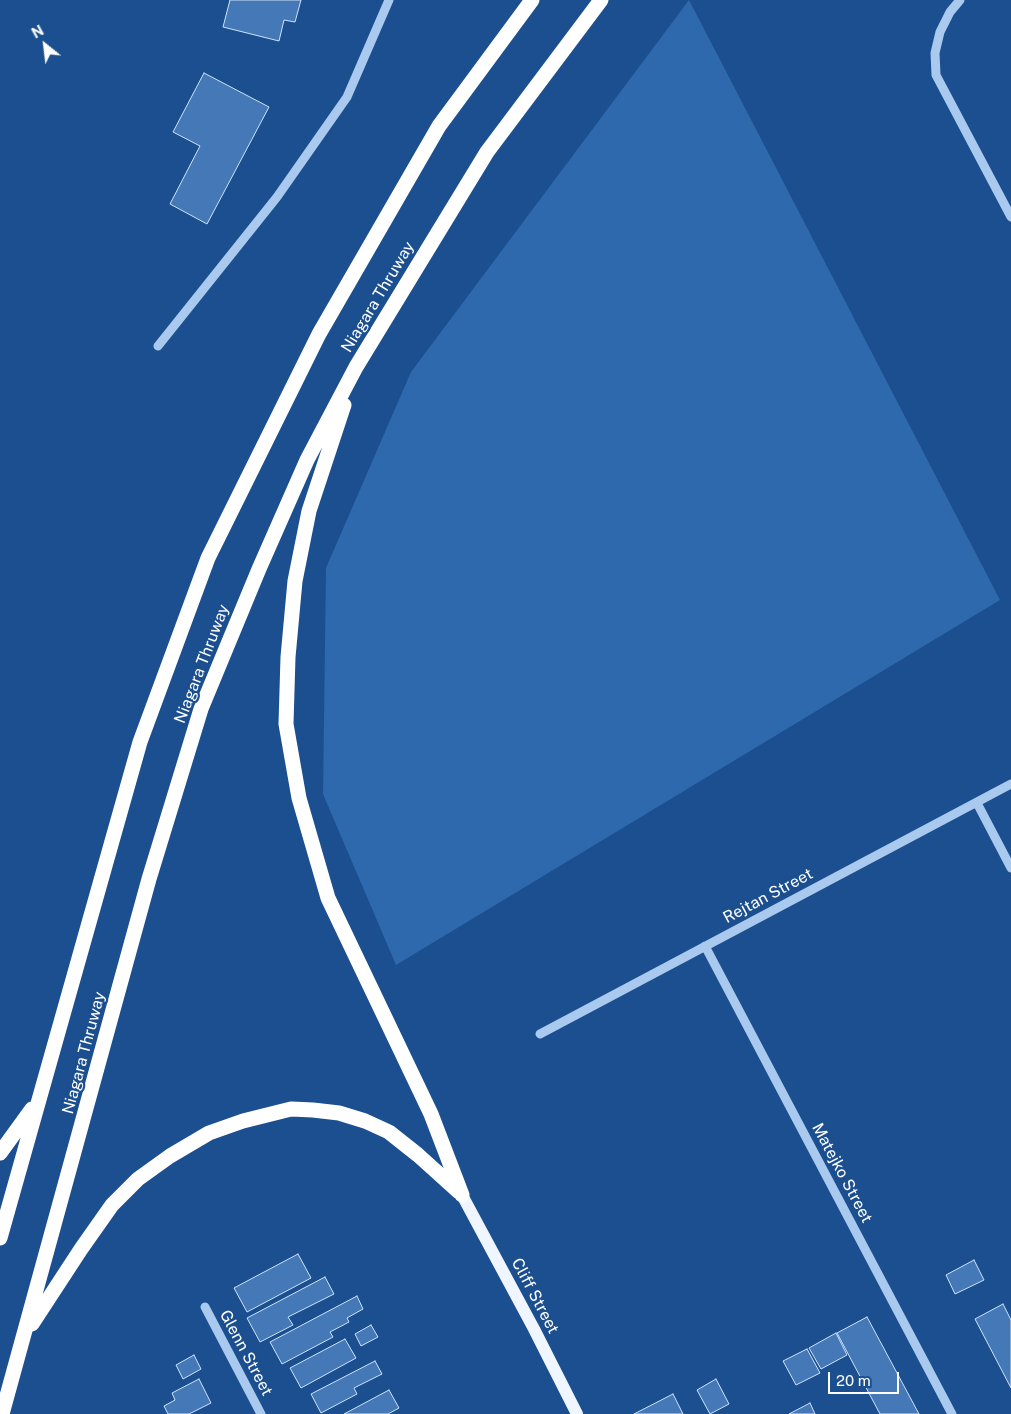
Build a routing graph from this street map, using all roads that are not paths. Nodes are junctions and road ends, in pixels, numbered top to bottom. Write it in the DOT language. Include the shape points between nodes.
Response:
graph roads {
  1 [pos="389,0"];
  2 [pos="532,0"];
  3 [pos="601,0"];
  4 [pos="960,0"];
  5 [pos="1011,217"];
  6 [pos="158,346"];
  7 [pos="356,367"];
  8 [pos="1011,784"];
  9 [pos="977,802"];
  10 [pos="1011,868"];
  11 [pos="705,946"];
  12 [pos="540,1034"];
  13 [pos="38,1100"];
  14 [pos="0,1153"];
  15 [pos="462,1194"];
  16 [pos="0,1238"];
  17 [pos="204,1307"];
  18 [pos="24,1338"];
  19 [pos="2,1414"];
  20 [pos="261,1414"];
  21 [pos="577,1414"];
  22 [pos="952,1414"];
  1 -- 6 [label="street" via="347,97 277,197"];
  2 -- 13 [label="highway, Niagara Thruway" via="439,126 319,334 208,558 140,742"];
  3 -- 7 [label="highway, Niagara Thruway" via="487,152"];
  4 -- 5 [label="street" via="940,32 935,53 936,75"];
  7 -- 15 [label="highway" via="307,520 294,590 286,724 300,798 328,898 431,1114"];
  7 -- 18 [label="highway, Niagara Thruway" via="307,460 201,709 149,880"];
  8 -- 9 [label="street, Rejtan Street"];
  9 -- 10 [label="street"];
  9 -- 11 [label="street, Rejtan Street"];
  11 -- 12 [label="street, Rejtan Street"];
  11 -- 22 [label="street, Matejko Street"];
  13 -- 14 [label="highway"];
  13 -- 16 [label="highway, Niagara Thruway"];
  15 -- 18 [label="highway" via="389,1132 365,1121 339,1113 291,1109 243,1121 209,1133 138,1179 112,1205"];
  15 -- 21 [label="main road, Cliff Street"];
  17 -- 20 [label="street, Glenn Street"];
  18 -- 19 [label="highway, Niagara Thruway"];
}
